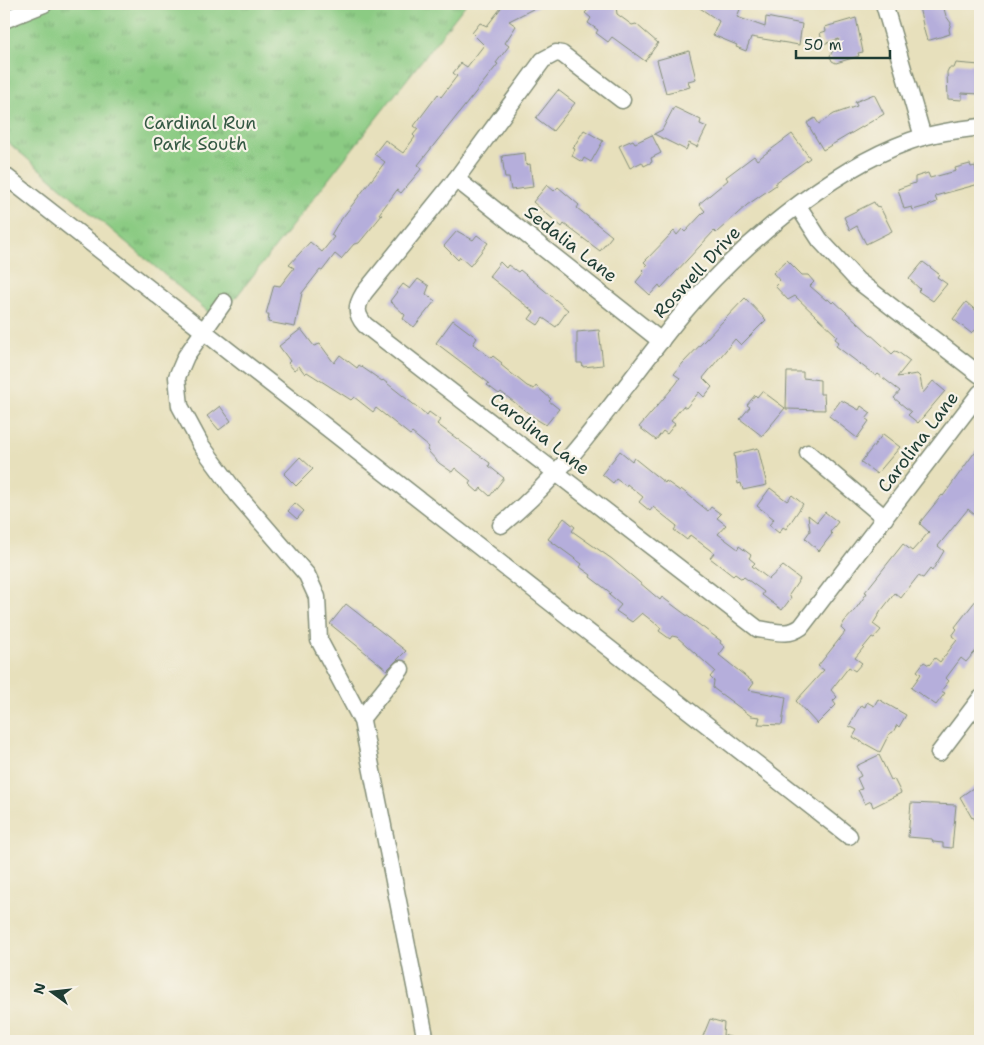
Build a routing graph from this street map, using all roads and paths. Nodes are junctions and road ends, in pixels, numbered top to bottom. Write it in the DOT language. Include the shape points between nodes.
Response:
graph roads {
  1 [pos="44,4"];
  2 [pos="884,4"];
  3 [pos="4,20"];
  4 [pos="622,100"];
  5 [pos="980,127"];
  6 [pos="923,137"];
  7 [pos="4,175"];
  8 [pos="456,179"];
  9 [pos="798,206"];
  10 [pos="224,302"];
  11 [pos="202,331"];
  12 [pos="661,340"];
  13 [pos="980,375"];
  14 [pos="980,393"];
  15 [pos="808,454"];
  16 [pos="557,473"];
  17 [pos="885,518"];
  18 [pos="502,525"];
  19 [pos="401,669"];
  20 [pos="980,700"];
  21 [pos="361,719"];
  22 [pos="939,753"];
  23 [pos="849,836"];
  24 [pos="426,1041"];
  1 -- 3 [label="street"];
  2 -- 6 [label="street"];
  4 -- 8 [label="street, Carolina Lane" via="562,54 549,55"];
  5 -- 6 [label="street, Roswell Drive"];
  6 -- 9 [label="street, Roswell Drive" via="868,160"];
  7 -- 11 [label="street"];
  8 -- 12 [label="street, Sedalia Lane"];
  8 -- 16 [label="street, Carolina Lane" via="364,293 357,312 365,325"];
  9 -- 12 [label="street, Roswell Drive" via="758,237 708,286"];
  9 -- 13 [label="street" via="820,240 857,280"];
  10 -- 11 [label="street"];
  11 -- 21 [label="street" via="177,377 180,406 201,445 237,494 307,575 317,597 319,640"];
  11 -- 23 [label="street"];
  12 -- 16 [label="street, Roswell Drive"];
  14 -- 17 [label="street, Carolina Lane"];
  15 -- 17 [label="street"];
  16 -- 17 [label="street, Carolina Lane" via="758,629 783,634 802,626"];
  16 -- 18 [label="street, Roswell Drive"];
  19 -- 21 [label="street"];
  20 -- 22 [label="street"];
  21 -- 24 [label="street"];
}
